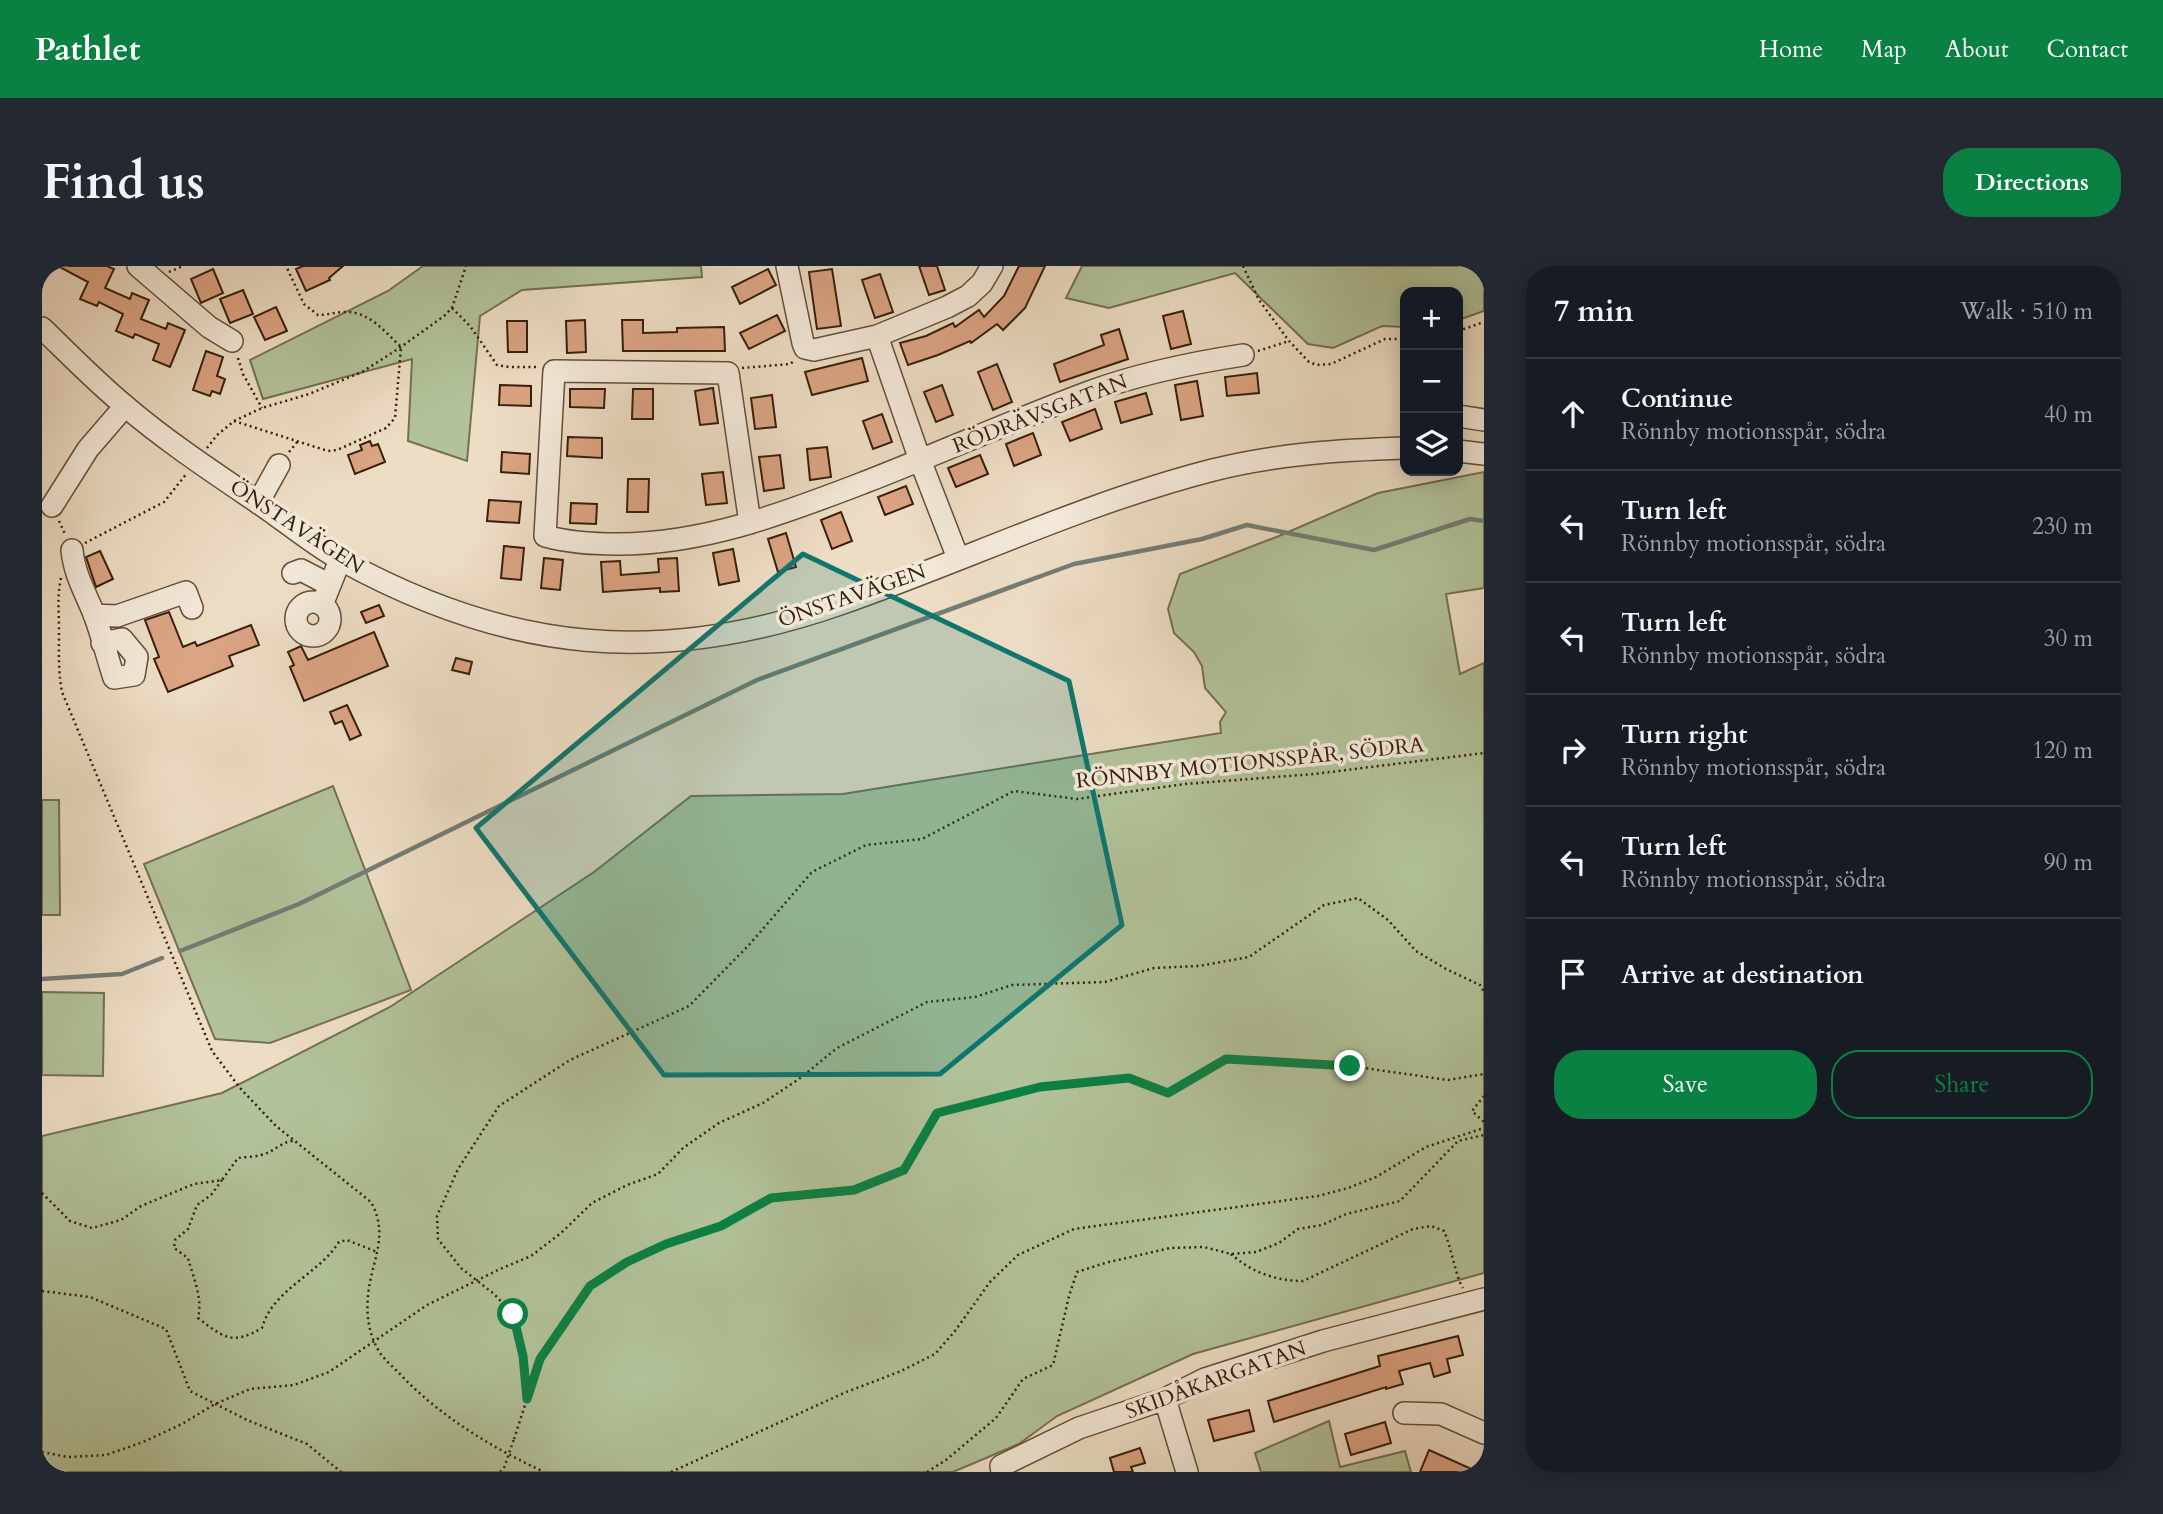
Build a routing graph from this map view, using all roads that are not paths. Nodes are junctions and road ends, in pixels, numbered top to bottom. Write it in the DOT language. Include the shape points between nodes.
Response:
graph roads {
  1 [pos="138,266"];
  2 [pos="787,266"];
  3 [pos="992,266"];
  4 [pos="42,328"];
  5 [pos="877,336"];
  6 [pos="232,341"];
  7 [pos="1243,355"];
  8 [pos="124,406"];
  9 [pos="1463,417"];
  10 [pos="1484,420"];
  11 [pos="1400,448"];
  12 [pos="1463,452"];
  13 [pos="1484,454"];
  14 [pos="920,460"];
  15 [pos="279,465"];
  16 [pos="258,503"];
  17 [pos="52,506"];
  18 [pos="750,523"];
  19 [pos="72,550"];
  20 [pos="958,558"];
  21 [pos="340,559"];
  22 [pos="293,573"];
  23 [pos="192,608"];
  24 [pos="94,615"];
  25 [pos="102,643"];
  26 [pos="1475,1295"];
  27 [pos="1165,1399"];
  28 [pos="1404,1413"];
  29 [pos="1484,1433"];
  30 [pos="1002,1472"];
  31 [pos="1187,1472"];
  1 -- 6 [label="street" via="208,327"];
  2 -- 5 [label="street" via="805,348"];
  3 -- 5 [label="street" via="968,296"];
  4 -- 8 [label="street, ÖNSTAVÄGEN"];
  5 -- 14 [label="street"];
  7 -- 14 [label="street, RÖDRÄVSGATAN" via="1090,391"];
  8 -- 16 [label="street, ÖNSTAVÄGEN"];
  8 -- 17 [label="street" via="88,449"];
  9 -- 10 [label="street"];
  11 -- 20 [label="street, ÖNSTAVÄGEN" via="1298,453 1215,470 1141,491"];
  12 -- 13 [label="street"];
  14 -- 18 [label="street, RÖDRÄVSGATAN"];
  14 -- 20 [label="street"];
  15 -- 16 [label="street"];
  16 -- 21 [label="street, ÖNSTAVÄGEN"];
  18 -- 18 [label="street, RÖDRÄVSGATAN" via="644,544 590,544 545,536 554,371 728,373"];
  19 -- 24 [label="street" via="74,568"];
  20 -- 21 [label="street, ÖNSTAVÄGEN" via="838,605 764,626 657,643 556,638 502,627 456,614"];
  21 -- 22 [label="street" via="326,595 301,570"];
  23 -- 24 [label="street" via="186,592 117,615"];
  24 -- 25 [label="street"];
  26 -- 27 [label="street, SKIDÅKARGATAN" via="1284,1352 1205,1379"];
  27 -- 30 [label="street, SKIDÅKARGATAN" via="1079,1428 1001,1466"];
  27 -- 31 [label="street"];
  28 -- 29 [label="street" via="1448,1415"];
}
